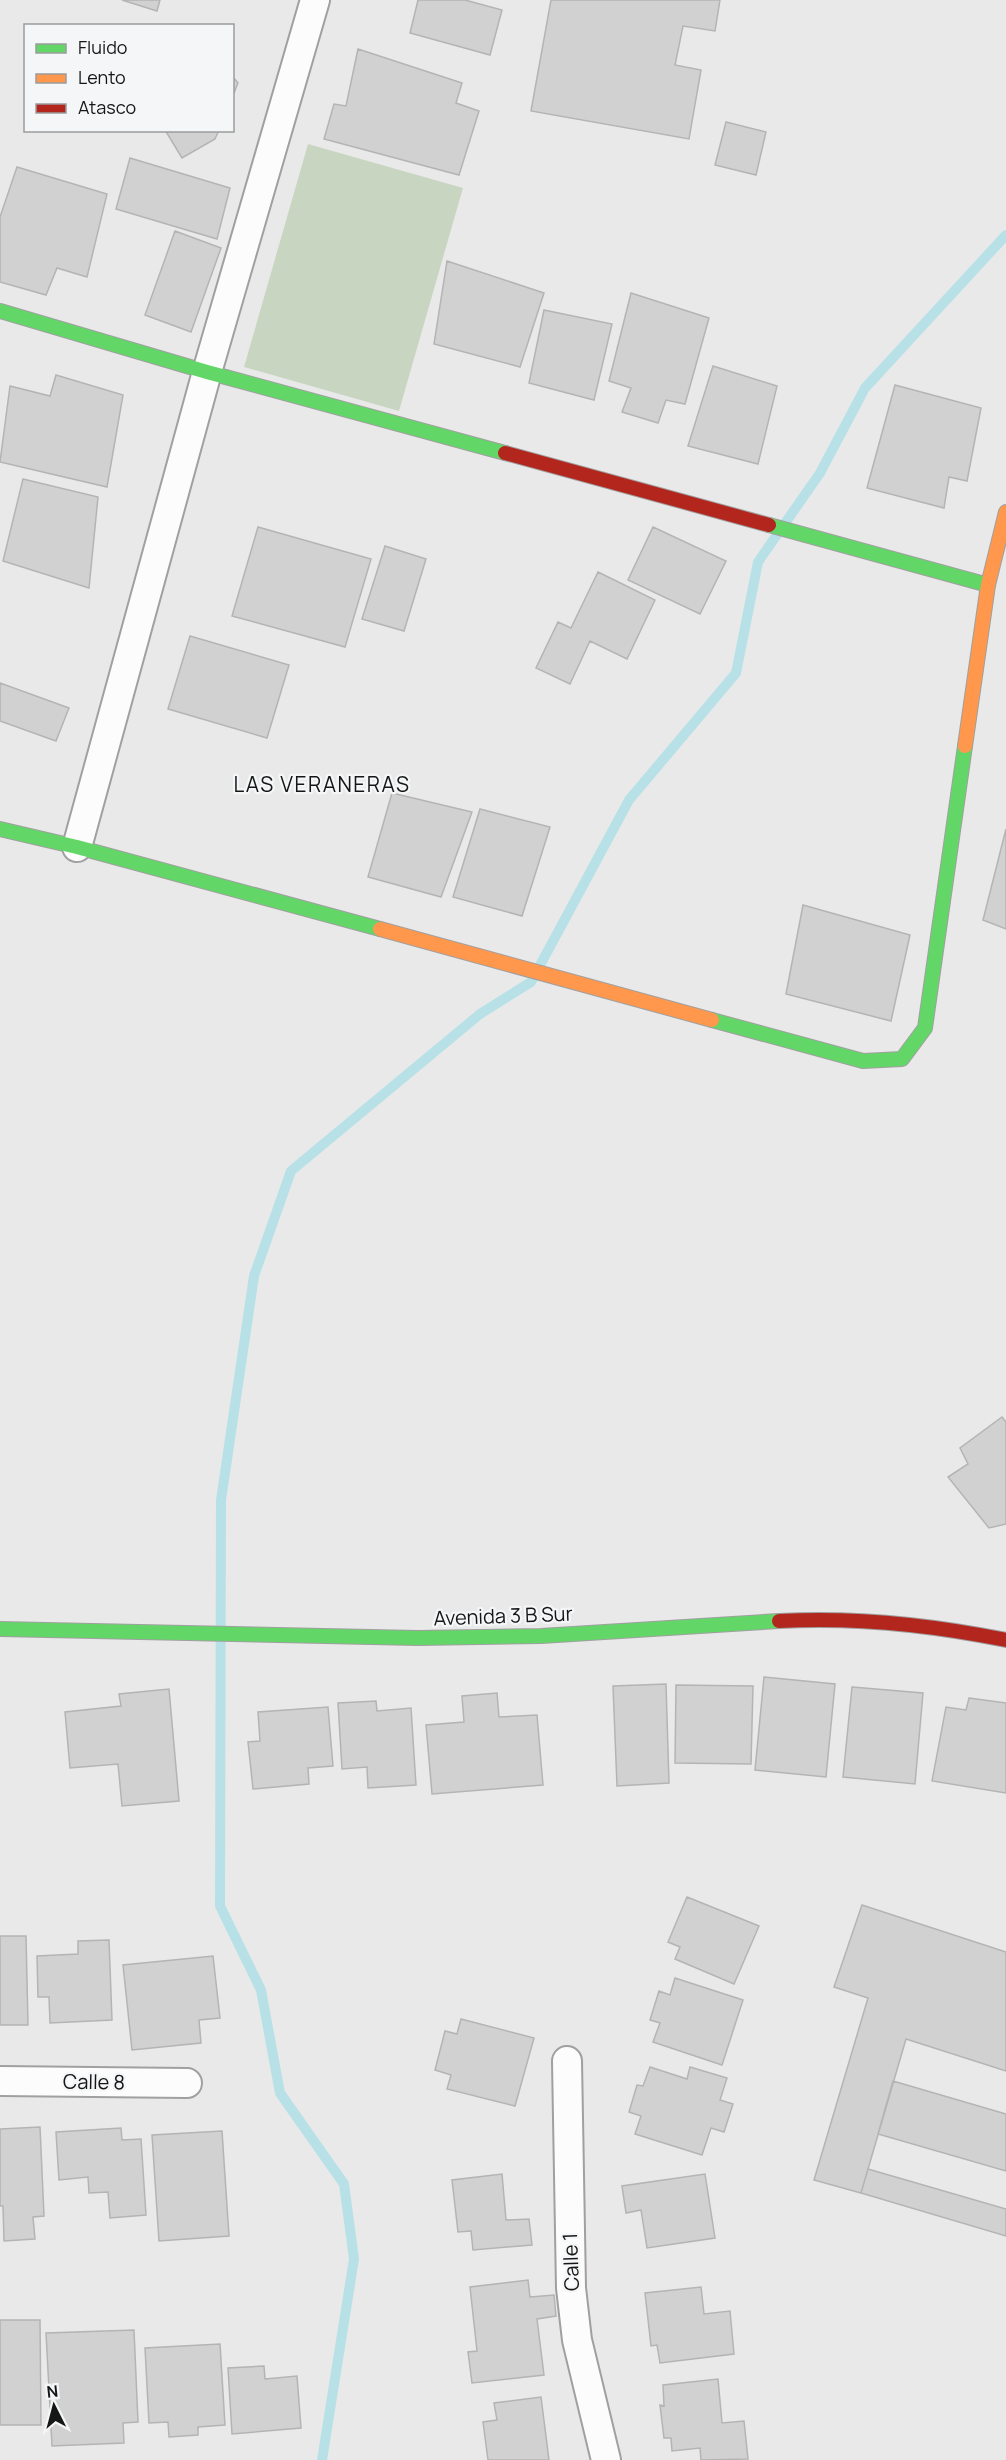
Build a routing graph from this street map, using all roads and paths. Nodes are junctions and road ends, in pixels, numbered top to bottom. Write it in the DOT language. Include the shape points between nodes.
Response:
graph roads {
  1 [pos="315,0"];
  2 [pos="0,311"];
  3 [pos="207,372"];
  4 [pos="1006,513"];
  5 [pos="988,585"];
  6 [pos="0,830"];
  7 [pos="77,847"];
  8 [pos="0,1629"];
  9 [pos="1006,1640"];
  10 [pos="567,2061"];
  11 [pos="0,2081"];
  12 [pos="187,2083"];
  13 [pos="606,2460"];
  1 -- 3 [label="street"];
  2 -- 3 [label="street"];
  3 -- 5 [label="street"];
  3 -- 7 [label="street"];
  4 -- 5 [label="street"];
  5 -- 7 [label="street" via="925,1028 902,1059 863,1061"];
  6 -- 7 [label="street"];
  8 -- 9 [label="street, Avenida 3 B Sur" via="418,1638 541,1636 815,1620 952,1629"];
  10 -- 13 [label="street, Calle 1" via="571,2289 577,2340"];
  11 -- 12 [label="street, Calle 8"];
}
